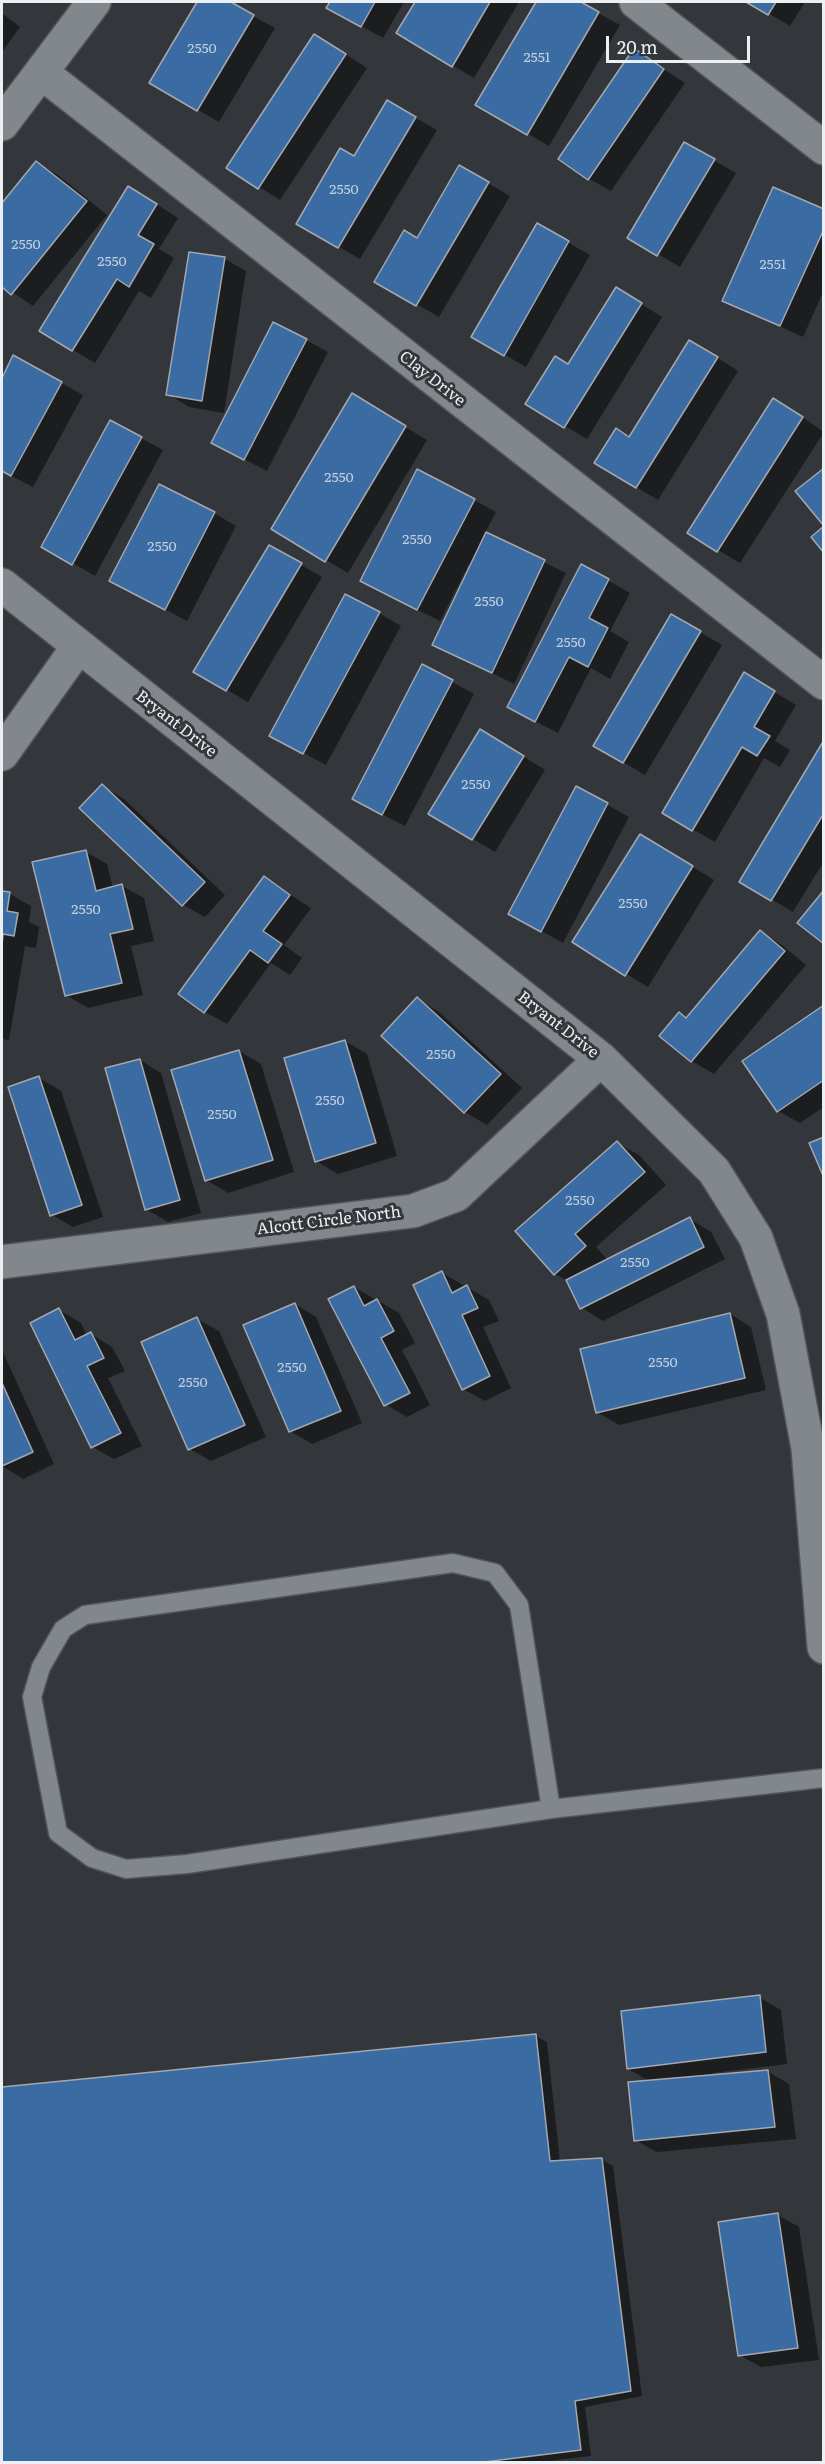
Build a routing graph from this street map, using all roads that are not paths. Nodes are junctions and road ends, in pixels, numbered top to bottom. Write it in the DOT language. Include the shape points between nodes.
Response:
graph roads {
  1 [pos="94,2"];
  2 [pos="636,2"];
  3 [pos="42,73"];
  4 [pos="2,124"];
  5 [pos="824,148"];
  6 [pos="2,585"];
  7 [pos="78,647"];
  8 [pos="824,683"];
  9 [pos="2,754"];
  10 [pos="601,1059"];
  11 [pos="2,1262"];
  12 [pos="816,1447"];
  13 [pos="824,1647"];
  14 [pos="824,1778"];
  15 [pos="551,1809"];
  1 -- 3 [label="street"];
  2 -- 5 [label="street"];
  3 -- 4 [label="street"];
  3 -- 8 [label="street, Clay Drive"];
  6 -- 7 [label="street, Bryant Drive"];
  7 -- 9 [label="street"];
  7 -- 10 [label="street, Bryant Drive"];
  10 -- 11 [label="street, Alcott Circle North" via="456,1195 413,1211"];
  10 -- 12 [label="street, Bryant Drive" via="714,1171 756,1238 783,1314"];
  12 -- 13 [label="street, Bryant Drive"];
  14 -- 15 [label="lane"];
  15 -- 15 [label="lane" via="519,1605 495,1573 453,1563 85,1615 63,1629 41,1667 32,1696 58,1833 92,1858 126,1869 187,1864"];
}
